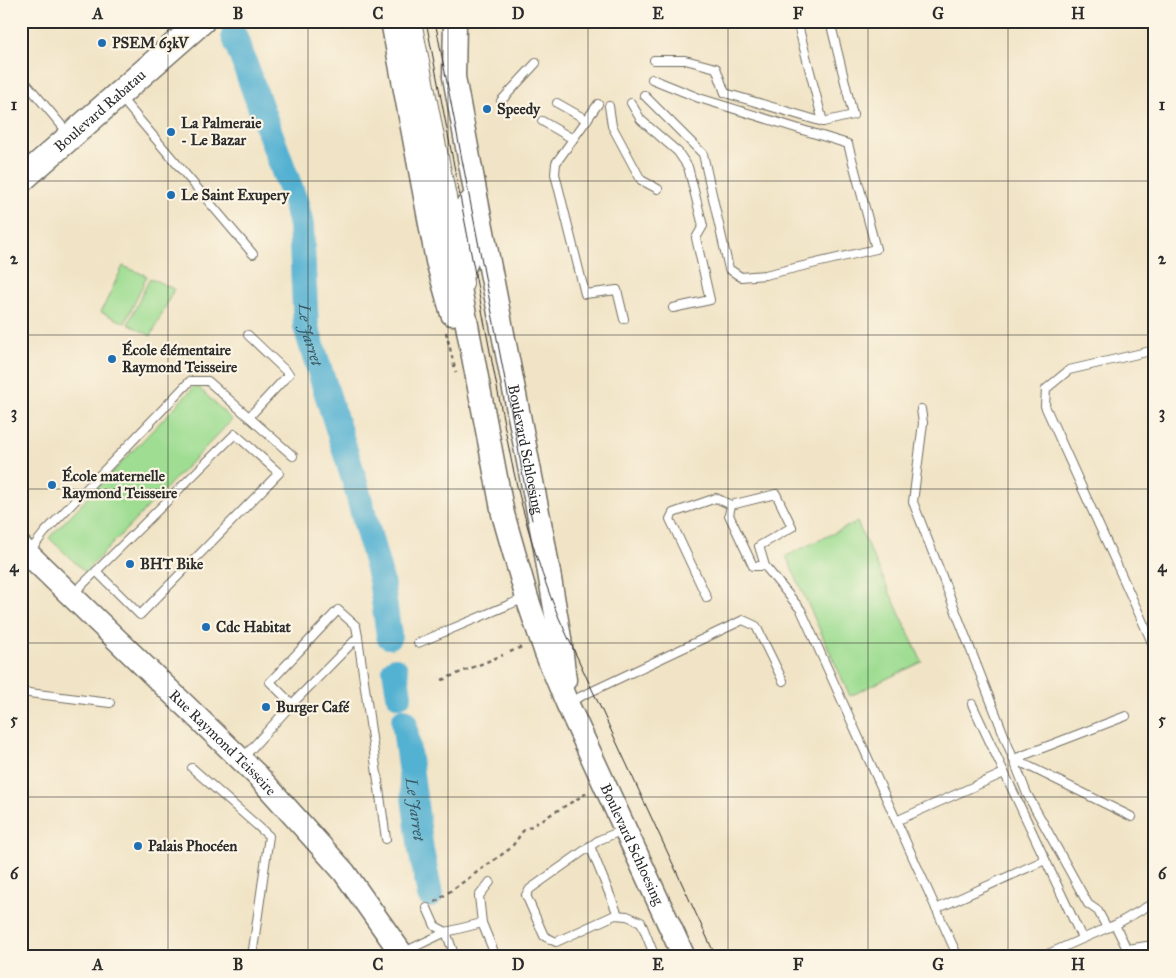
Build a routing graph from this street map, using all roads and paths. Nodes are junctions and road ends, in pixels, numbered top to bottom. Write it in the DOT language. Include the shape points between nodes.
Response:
graph roads {
  1 [pos="202,21"];
  2 [pos="456,21"];
  3 [pos="816,21"];
  4 [pos="830,21"];
  5 [pos="401,26"];
  6 [pos="654,60"];
  7 [pos="536,64"];
  8 [pos="21,77"];
  9 [pos="652,79"];
  10 [pos="118,94"];
  11 [pos="644,95"];
  12 [pos="501,101"];
  13 [pos="557,103"];
  14 [pos="631,103"];
  15 [pos="598,104"];
  16 [pos="609,106"];
  17 [pos="587,120"];
  18 [pos="542,121"];
  19 [pos="823,122"];
  20 [pos="71,136"];
  21 [pos="573,139"];
  22 [pos="21,180"];
  23 [pos="658,189"];
  24 [pos="476,196"];
  25 [pos="253,254"];
  26 [pos="459,284"];
  27 [pos="673,308"];
  28 [pos="624,319"];
  29 [pos="248,335"];
  30 [pos="1155,350"];
  31 [pos="921,409"];
  32 [pos="249,417"];
  33 [pos="293,456"];
  34 [pos="497,484"];
  35 [pos="731,505"];
  36 [pos="25,551"];
  37 [pos="765,566"];
  38 [pos="96,572"];
  39 [pos="71,596"];
  40 [pos="527,598"];
  41 [pos="707,598"];
  42 [pos="358,637"];
  43 [pos="418,643"];
  44 [pos="1155,649"];
  45 [pos="503,655"];
  46 [pos="442,680"];
  47 [pos="783,681"];
  48 [pos="21,692"];
  49 [pos="110,703"];
  50 [pos="567,703"];
  51 [pos="292,704"];
  52 [pos="972,704"];
  53 [pos="1126,716"];
  54 [pos="1014,759"];
  55 [pos="242,760"];
  56 [pos="192,768"];
  57 [pos="1004,773"];
  58 [pos="589,791"];
  59 [pos="1132,816"];
  60 [pos="896,821"];
  61 [pos="625,829"];
  62 [pos="386,839"];
  63 [pos="590,846"];
  64 [pos="1045,860"];
  65 [pos="490,882"];
  66 [pos="1155,902"];
  67 [pos="427,908"];
  68 [pos="936,909"];
  69 [pos="618,915"];
  70 [pos="482,923"];
  71 [pos="1115,925"];
  72 [pos="1107,928"];
  73 [pos="446,932"];
  74 [pos="1082,938"];
  75 [pos="1155,948"];
  76 [pos="1129,953"];
  77 [pos="401,956"];
  78 [pos="252,957"];
  79 [pos="455,957"];
  80 [pos="496,957"];
  81 [pos="655,957"];
  82 [pos="684,957"];
  83 [pos="958,957"];
  84 [pos="1040,957"];
  1 -- 10 [label="main road, Boulevard Rabatau"];
  2 -- 24 [label="main road, Boulevard Schloesing" via="454,76"];
  3 -- 19 [label="lane" via="798,25"];
  4 -- 19 [label="lane" via="853,115"];
  5 -- 26 [label="highway"];
  5 -- 34 [label="main road, Boulevard Schloesing" via="437,261 460,342 483,458"];
  6 -- 19 [label="lane" via="685,60 716,68 725,93"];
  7 -- 12 [label="lane"];
  8 -- 20 [label="lane"];
  9 -- 11 [label="lane" via="699,98 848,144 876,249 765,275 741,277 729,269 703,154"];
  10 -- 20 [label="main road, Boulevard Rabatau"];
  10 -- 25 [label="lane"];
  13 -- 17 [label="lane"];
  14 -- 27 [label="lane" via="641,120 678,152 688,167 703,226 696,238 710,300"];
  15 -- 17 [label="lane"];
  16 -- 23 [label="lane" via="612,126 641,180"];
  17 -- 21 [label="lane"];
  18 -- 21 [label="lane"];
  20 -- 22 [label="main road, Boulevard Rabatau"];
  21 -- 28 [label="lane" via="556,163 555,174 585,294 617,290"];
  24 -- 26 [label="main road, Boulevard Schloesing" via="458,215 466,261"];
  24 -- 50 [label="main road, Boulevard Schloesing" via="544,543"];
  26 -- 34 [label="main road, Boulevard Schloesing"];
  29 -- 32 [label="lane" via="289,374"];
  30 -- 44 [label="lane" via="1069,370 1046,389 1045,406"];
  31 -- 54 [label="lane" via="923,422 913,502"];
  32 -- 33 [label="lane"];
  32 -- 36 [label="lane" via="208,381 190,381"];
  34 -- 40 [label="main road, Boulevard Schloesing"];
  35 -- 37 [label="lane" via="729,515 753,566"];
  35 -- 37 [label="lane" via="776,494 792,526 759,546"];
  35 -- 41 [label="lane" via="716,498 673,513 670,519"];
  36 -- 39 [label="main road, Rue Raymond Teisseire"];
  37 -- 60 [label="lane" via="801,610"];
  38 -- 38 [label="lane" via="236,434 278,473 140,615"];
  38 -- 39 [label="lane"];
  39 -- 55 [label="main road, Rue Raymond Teisseire"];
  40 -- 43 [label="lane"];
  40 -- 50 [label="main road, Boulevard Schloesing"];
  42 -- 51 [label="lane"];
  42 -- 51 [label="lane" via="356,626 338,610 270,682"];
  42 -- 62 [label="lane"];
  45 -- 46 [label="path"];
  47 -- 50 [label="lane" via="756,626 744,620"];
  48 -- 49 [label="lane"];
  50 -- 61 [label="main road, Boulevard Schloesing"];
  51 -- 55 [label="lane"];
  52 -- 57 [label="lane"];
  53 -- 54 [label="lane"];
  54 -- 59 [label="lane"];
  54 -- 72 [label="lane" via="1027,794 1088,904 1098,911"];
  55 -- 77 [label="main road, Rue Raymond Teisseire" via="344,872"];
  56 -- 78 [label="lane" via="269,836"];
  57 -- 60 [label="lane"];
  57 -- 64 [label="lane"];
  58 -- 67 [label="path" via="523,831 512,848"];
  60 -- 68 [label="lane"];
  61 -- 63 [label="lane"];
  61 -- 82 [label="main road, Boulevard Schloesing"];
  63 -- 69 [label="lane"];
  63 -- 69 [label="lane" via="526,895 544,936 556,942"];
  64 -- 68 [label="lane"];
  64 -- 74 [label="lane"];
  65 -- 70 [label="lane" via="479,896"];
  66 -- 71 [label="lane"];
  67 -- 73 [label="lane" via="435,926"];
  68 -- 83 [label="lane"];
  69 -- 81 [label="lane" via="641,922"];
  70 -- 73 [label="lane"];
  70 -- 80 [label="lane"];
  71 -- 72 [label="lane"];
  71 -- 76 [label="lane"];
  72 -- 74 [label="lane"];
  73 -- 77 [label="lane"];
  73 -- 79 [label="lane"];
  74 -- 84 [label="lane"];
  75 -- 76 [label="lane" via="1146,946"];
}
